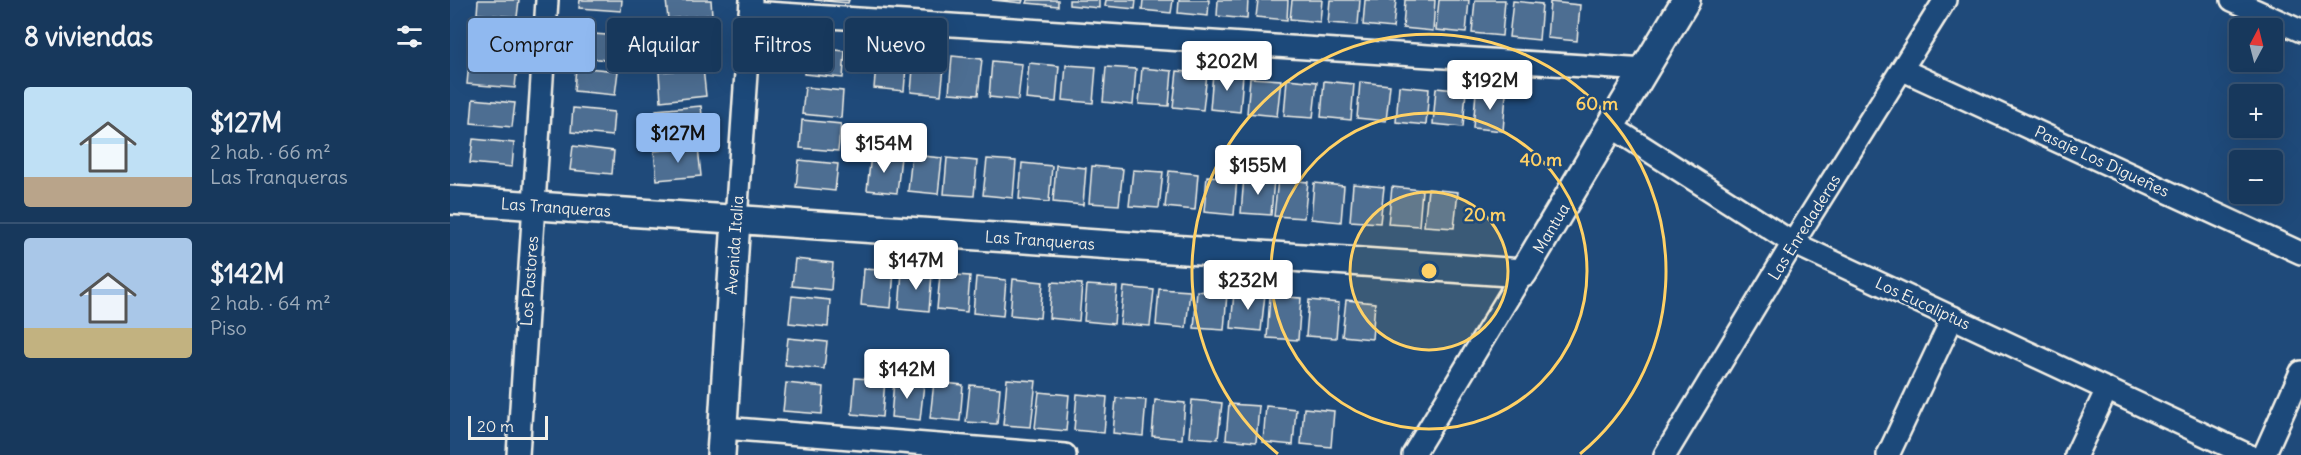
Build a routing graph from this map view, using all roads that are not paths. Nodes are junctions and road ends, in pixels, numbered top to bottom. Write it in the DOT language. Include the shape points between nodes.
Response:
graph roads {
  1 [pos="547,0"];
  2 [pos="1686,0"];
  3 [pos="1946,0"];
  4 [pos="2232,0"];
  5 [pos="751,6"];
  6 [pos="2301,31"];
  7 [pos="1646,70"];
  8 [pos="1903,70"];
  9 [pos="1612,127"];
  10 [pos="450,200"];
  11 [pos="534,205"];
  12 [pos="736,220"];
  13 [pos="1793,243"];
  14 [pos="2301,253"];
  15 [pos="1523,273"];
  16 [pos="1953,317"];
  17 [pos="2301,372"];
  18 [pos="2107,389"];
  19 [pos="723,428"];
  20 [pos="518,455"];
  21 [pos="721,455"];
  22 [pos="1065,455"];
  23 [pos="1413,455"];
  24 [pos="1665,455"];
  25 [pos="1888,455"];
  26 [pos="2076,455"];
  27 [pos="2248,455"];
  28 [pos="2264,455"];
  1 -- 11 [label="street, Los Pastores"];
  2 -- 7 [label="street, Mantua"];
  3 -- 8 [label="street, Las Enredaderas"];
  4 -- 6 [label="street"];
  5 -- 7 [label="street"];
  5 -- 12 [label="street, Avenida Italia"];
  7 -- 9 [label="street, Mantua"];
  8 -- 13 [label="street, Las Enredaderas"];
  8 -- 14 [label="street, Pasaje Los Digueñes"];
  9 -- 13 [label="street, Los Eucaliptus"];
  9 -- 15 [label="street, Mantua"];
  10 -- 11 [label="street, Las Tranqueras"];
  11 -- 12 [label="street, Las Tranqueras"];
  11 -- 20 [label="street, Los Pastores"];
  12 -- 15 [label="street, Las Tranqueras"];
  12 -- 19 [label="street, Avenida Italia"];
  13 -- 16 [label="street, Los Eucaliptus"];
  13 -- 24 [label="street, Las Enredaderas"];
  15 -- 23 [label="street, Mantua"];
  16 -- 18 [label="street, Los Eucaliptus"];
  16 -- 25 [label="street"];
  17 -- 28 [label="street"];
  18 -- 26 [label="street"];
  18 -- 27 [label="street, Los Eucaliptus"];
  19 -- 21 [label="street, Avenida Italia"];
  19 -- 22 [label="street"];
}
